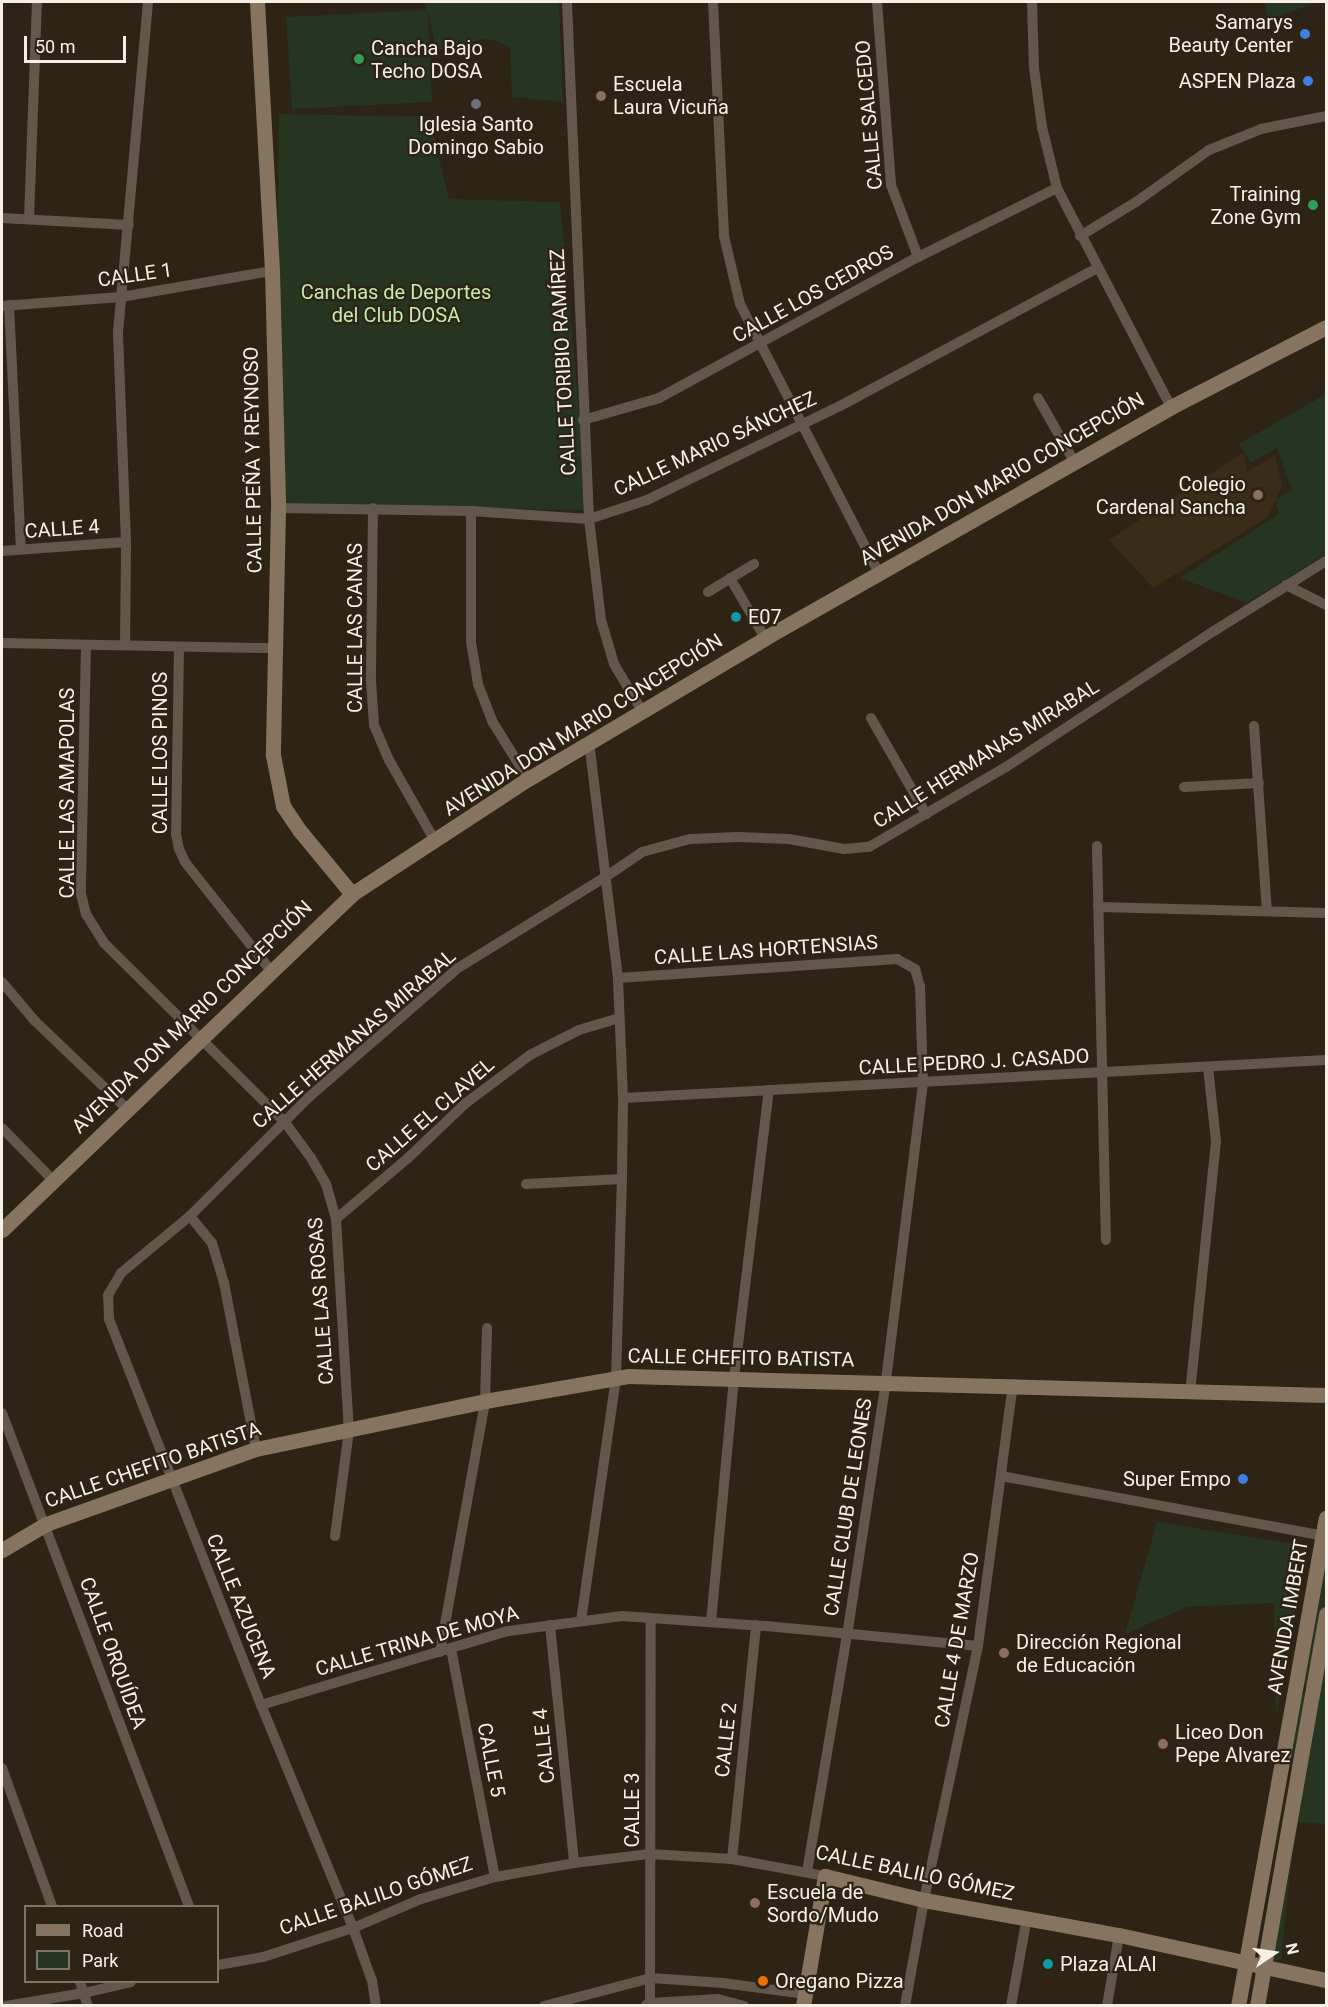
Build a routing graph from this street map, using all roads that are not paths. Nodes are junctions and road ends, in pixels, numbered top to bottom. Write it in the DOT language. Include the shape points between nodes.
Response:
graph roads {
  1 [pos="37,2"];
  2 [pos="148,2"];
  3 [pos="257,2"];
  4 [pos="567,2"];
  5 [pos="713,2"];
  6 [pos="878,2"];
  7 [pos="1032,2"];
  8 [pos="1326,116"];
  9 [pos="1057,188"];
  10 [pos="2,218"];
  11 [pos="29,219"];
  12 [pos="129,225"];
  13 [pos="1080,236"];
  14 [pos="918,257"];
  15 [pos="1097,268"];
  16 [pos="272,271"];
  17 [pos="121,297"];
  18 [pos="5,305"];
  19 [pos="1326,327"];
  20 [pos="761,344"];
  21 [pos="1038,398"];
  22 [pos="1171,407"];
  23 [pos="583,420"];
  24 [pos="802,424"];
  25 [pos="1075,463"];
  26 [pos="278,508"];
  27 [pos="372,508"];
  28 [pos="471,511"];
  29 [pos="589,519"];
  30 [pos="126,542"];
  31 [pos="21,550"];
  32 [pos="2,551"];
  33 [pos="1326,561"];
  34 [pos="754,564"];
  35 [pos="879,573"];
  36 [pos="730,578"];
  37 [pos="1286,585"];
  38 [pos="708,592"];
  39 [pos="1326,605"];
  40 [pos="765,638"];
  41 [pos="2,643"];
  42 [pos="86,645"];
  43 [pos="125,645"];
  44 [pos="179,647"];
  45 [pos="274,648"];
  46 [pos="642,711"];
  47 [pos="871,718"];
  48 [pos="1254,726"];
  49 [pos="589,743"];
  50 [pos="528,779"];
  51 [pos="1259,783"];
  52 [pos="1184,787"];
  53 [pos="926,814"];
  54 [pos="435,841"];
  55 [pos="1096,846"];
  56 [pos="607,876"];
  57 [pos="351,894"];
  58 [pos="1098,907"];
  59 [pos="1267,910"];
  60 [pos="1326,913"];
  61 [pos="915,969"];
  62 [pos="271,971"];
  63 [pos="618,978"];
  64 [pos="2,982"];
  65 [pos="619,1018"];
  66 [pos="200,1041"];
  67 [pos="1326,1060"];
  68 [pos="1208,1067"];
  69 [pos="1102,1074"];
  70 [pos="923,1083"];
  71 [pos="769,1090"];
  72 [pos="623,1098"];
  73 [pos="126,1108"];
  74 [pos="284,1121"];
  75 [pos="2,1128"];
  76 [pos="622,1179"];
  77 [pos="52,1180"];
  78 [pos="526,1184"];
  79 [pos="190,1216"];
  80 [pos="336,1218"];
  81 [pos="2,1230"];
  82 [pos="1106,1239"];
  83 [pos="108,1295"];
  84 [pos="487,1328"];
  85 [pos="616,1378"];
  86 [pos="734,1378"];
  87 [pos="886,1381"];
  88 [pos="1013,1384"];
  89 [pos="1190,1393"];
  90 [pos="1326,1395"];
  91 [pos="485,1401"];
  92 [pos="2,1413"];
  93 [pos="349,1430"];
  94 [pos="256,1449"];
  95 [pos="1001,1476"];
  96 [pos="171,1479"];
  97 [pos="1326,1518"];
  98 [pos="46,1524"];
  99 [pos="335,1536"];
  100 [pos="1325,1536"];
  101 [pos="2,1550"];
  102 [pos="1326,1614"];
  103 [pos="651,1618"];
  104 [pos="581,1621"];
  105 [pos="711,1622"];
  106 [pos="550,1625"];
  107 [pos="756,1625"];
  108 [pos="847,1635"];
  109 [pos="978,1646"];
  110 [pos="445,1650"];
  111 [pos="1297,1688"];
  112 [pos="1313,1691"];
  113 [pos="261,1705"];
  114 [pos="2,1768"];
  115 [pos="650,1854"];
  116 [pos="732,1859"];
  117 [pos="574,1863"];
  118 [pos="807,1871"];
  119 [pos="495,1876"];
  120 [pos="825,1876"];
  121 [pos="924,1900"];
  122 [pos="52,1905"];
  123 [pos="189,1905"];
  124 [pos="1027,1917"];
  125 [pos="353,1928"];
  126 [pos="1119,1935"];
  127 [pos="1246,1962"];
  128 [pos="219,1965"];
  129 [pos="1264,1967"];
  130 [pos="651,1978"];
  131 [pos="1326,1980"];
  132 [pos="80,1983"];
  133 [pos="127,1983"];
  134 [pos="84,1993"];
  135 [pos="804,2000"];
  136 [pos="648,2004"];
  137 [pos="6,2006"];
  138 [pos="88,2006"];
  139 [pos="376,2006"];
  140 [pos="544,2006"];
  141 [pos="744,2006"];
  142 [pos="905,2006"];
  143 [pos="1011,2006"];
  144 [pos="1107,2006"];
  145 [pos="1238,2006"];
  146 [pos="1257,2006"];
  1 -- 11 [label="street"];
  2 -- 12 [label="street"];
  3 -- 16 [label="street, CALLE PEÑA Y REYNOSO"];
  4 -- 23 [label="street, CALLE TORIBIO RAMÍREZ"];
  5 -- 20 [label="street" via="724,236 740,304"];
  6 -- 14 [label="street, CALLE SALCEDO" via="891,185"];
  7 -- 9 [label="street" via="1034,68"];
  8 -- 13 [label="street" via="1261,129 1209,150"];
  9 -- 13 [label="street"];
  9 -- 14 [label="street, CALLE LOS CEDROS"];
  10 -- 11 [label="street"];
  11 -- 12 [label="street"];
  12 -- 17 [label="street"];
  13 -- 15 [label="street"];
  14 -- 20 [label="street, CALLE LOS CEDROS"];
  15 -- 22 [label="street"];
  15 -- 24 [label="street, CALLE MARIO SÁNCHEZ"];
  16 -- 17 [label="street, CALLE 1"];
  16 -- 26 [label="street, CALLE PEÑA Y REYNOSO"];
  17 -- 18 [label="street, CALLE 1"];
  17 -- 30 [label="street" via="118,332"];
  18 -- 31 [label="street"];
  19 -- 22 [label="street, AVENIDA DON MARIO CONCEPCIÓN"];
  20 -- 23 [label="street, CALLE LOS CEDROS" via="659,398"];
  20 -- 24 [label="street"];
  21 -- 25 [label="street"];
  22 -- 25 [label="street, AVENIDA DON MARIO CONCEPCIÓN"];
  23 -- 29 [label="street, CALLE TORIBIO RAMÍREZ"];
  24 -- 29 [label="street, CALLE MARIO SÁNCHEZ" via="647,500"];
  24 -- 35 [label="street"];
  25 -- 35 [label="street, AVENIDA DON MARIO CONCEPCIÓN"];
  26 -- 27 [label="street, CALLE MARIO SÁNCHEZ"];
  26 -- 45 [label="street, CALLE PEÑA Y REYNOSO"];
  27 -- 28 [label="street, CALLE MARIO SÁNCHEZ"];
  27 -- 54 [label="street, CALLE LAS CANAS" via="374,725 389,760"];
  28 -- 29 [label="street, CALLE MARIO SÁNCHEZ"];
  28 -- 50 [label="street" via="471,642 478,684 492,721"];
  29 -- 46 [label="street, CALLE TORIBIO RAMÍREZ" via="601,620 614,664"];
  30 -- 31 [label="street, CALLE 4"];
  30 -- 43 [label="street"];
  31 -- 32 [label="street, CALLE 4"];
  33 -- 37 [label="street, CALLE HERMANAS MIRABAL"];
  34 -- 36 [label="street"];
  35 -- 40 [label="street, AVENIDA DON MARIO CONCEPCIÓN"];
  36 -- 38 [label="street"];
  36 -- 40 [label="street"];
  37 -- 39 [label="street"];
  37 -- 53 [label="street, CALLE HERMANAS MIRABAL" via="1006,767"];
  40 -- 46 [label="street, AVENIDA DON MARIO CONCEPCIÓN"];
  41 -- 42 [label="street"];
  42 -- 43 [label="street"];
  42 -- 66 [label="street, CALLE LAS AMAPOLAS" via="81,894 86,914 104,943"];
  43 -- 44 [label="street"];
  44 -- 45 [label="street"];
  44 -- 62 [label="street, CALLE LOS PINOS" via="178,849"];
  45 -- 57 [label="street, CALLE PEÑA Y REYNOSO" via="273,754 283,806"];
  46 -- 49 [label="street, AVENIDA DON MARIO CONCEPCIÓN"];
  47 -- 53 [label="street"];
  48 -- 51 [label="street"];
  49 -- 50 [label="street, AVENIDA DON MARIO CONCEPCIÓN"];
  49 -- 56 [label="street"];
  50 -- 54 [label="street, AVENIDA DON MARIO CONCEPCIÓN"];
  51 -- 52 [label="street"];
  51 -- 59 [label="street"];
  53 -- 56 [label="street, CALLE HERMANAS MIRABAL" via="869,847 844,849 789,839 690,839 642,852"];
  54 -- 57 [label="street, AVENIDA DON MARIO CONCEPCIÓN"];
  55 -- 58 [label="street"];
  56 -- 63 [label="street"];
  56 -- 74 [label="street, CALLE HERMANAS MIRABAL" via="458,968"];
  57 -- 62 [label="street, AVENIDA DON MARIO CONCEPCIÓN"];
  58 -- 59 [label="street"];
  58 -- 69 [label="street"];
  59 -- 60 [label="street"];
  61 -- 63 [label="street, CALLE LAS HORTENSIAS" via="897,959"];
  61 -- 70 [label="street, CALLE CLUB DE LEONES" via="920,986"];
  62 -- 66 [label="street, AVENIDA DON MARIO CONCEPCIÓN"];
  63 -- 65 [label="street"];
  64 -- 73 [label="street" via="35,1021"];
  65 -- 72 [label="street"];
  65 -- 80 [label="street, CALLE EL CLAVEL" via="579,1030 530,1055 466,1103"];
  66 -- 73 [label="street, AVENIDA DON MARIO CONCEPCIÓN"];
  66 -- 74 [label="street, CALLE LAS ROSAS"];
  67 -- 68 [label="street, CALLE PEDRO J. CASADO"];
  68 -- 69 [label="street, CALLE PEDRO J. CASADO"];
  68 -- 89 [label="street" via="1216,1141"];
  69 -- 70 [label="street, CALLE PEDRO J. CASADO"];
  69 -- 82 [label="street"];
  70 -- 71 [label="street, CALLE PEDRO J. CASADO"];
  70 -- 87 [label="street, CALLE CLUB DE LEONES"];
  71 -- 72 [label="street, CALLE PEDRO J. CASADO"];
  71 -- 86 [label="street"];
  72 -- 76 [label="street"];
  73 -- 77 [label="street, AVENIDA DON MARIO CONCEPCIÓN"];
  74 -- 79 [label="street, CALLE HERMANAS MIRABAL"];
  74 -- 80 [label="street, CALLE LAS ROSAS" via="326,1184"];
  75 -- 77 [label="street"];
  76 -- 78 [label="street"];
  76 -- 85 [label="street"];
  77 -- 81 [label="street, AVENIDA DON MARIO CONCEPCIÓN"];
  79 -- 83 [label="street, CALLE HERMANAS MIRABAL" via="121,1273"];
  79 -- 94 [label="street" via="212,1244 224,1283"];
  80 -- 93 [label="street, CALLE LAS ROSAS"];
  83 -- 96 [label="street, CALLE AZUCENA" via="109,1319"];
  84 -- 91 [label="street"];
  85 -- 86 [label="street, CALLE CHEFITO BATISTA"];
  85 -- 91 [label="street, CALLE CHEFITO BATISTA"];
  85 -- 104 [label="street"];
  86 -- 87 [label="street, CALLE CHEFITO BATISTA"];
  86 -- 105 [label="street"];
  87 -- 88 [label="street, CALLE CHEFITO BATISTA"];
  87 -- 108 [label="street, CALLE CLUB DE LEONES"];
  88 -- 89 [label="street, CALLE CHEFITO BATISTA"];
  88 -- 95 [label="street, CALLE 4 DE MARZO"];
  89 -- 90 [label="street, CALLE CHEFITO BATISTA"];
  91 -- 93 [label="street, CALLE CHEFITO BATISTA"];
  91 -- 110 [label="street"];
  92 -- 98 [label="street, CALLE ORQUÍDEA"];
  93 -- 94 [label="street, CALLE CHEFITO BATISTA"];
  93 -- 99 [label="street, CALLE LAS ROSAS"];
  94 -- 96 [label="street, CALLE CHEFITO BATISTA"];
  95 -- 100 [label="street"];
  95 -- 109 [label="street, CALLE 4 DE MARZO"];
  96 -- 98 [label="street, CALLE CHEFITO BATISTA"];
  96 -- 113 [label="street, CALLE AZUCENA"];
  97 -- 100 [label="street, AVENIDA IMBERT"];
  98 -- 101 [label="street, CALLE CHEFITO BATISTA"];
  98 -- 123 [label="street, CALLE ORQUÍDEA"];
  100 -- 111 [label="street, AVENIDA IMBERT"];
  102 -- 112 [label="street, AVENIDA IMBERT"];
  103 -- 104 [label="street, CALLE TRINA DE MOYA" via="622,1616"];
  103 -- 105 [label="street, CALLE TRINA DE MOYA"];
  103 -- 115 [label="street, CALLE 3"];
  104 -- 106 [label="street, CALLE TRINA DE MOYA"];
  105 -- 107 [label="street, CALLE TRINA DE MOYA"];
  106 -- 110 [label="street, CALLE TRINA DE MOYA" via="508,1631"];
  106 -- 117 [label="street, CALLE 4"];
  107 -- 108 [label="street, CALLE TRINA DE MOYA"];
  107 -- 116 [label="street, CALLE 2"];
  108 -- 109 [label="street, CALLE TRINA DE MOYA"];
  108 -- 118 [label="street, CALLE CLUB DE LEONES"];
  109 -- 121 [label="street, CALLE 4 DE MARZO"];
  110 -- 113 [label="street, CALLE TRINA DE MOYA"];
  110 -- 119 [label="street, CALLE 5"];
  111 -- 112 [label="street"];
  111 -- 127 [label="street, AVENIDA IMBERT"];
  112 -- 129 [label="street, AVENIDA IMBERT"];
  113 -- 125 [label="street, CALLE AZUCENA"];
  114 -- 122 [label="street"];
  115 -- 116 [label="street, CALLE BALILO GÓMEZ"];
  115 -- 117 [label="street, CALLE BALILO GÓMEZ"];
  115 -- 130 [label="street, CALLE 3"];
  116 -- 118 [label="street, CALLE BALILO GÓMEZ"];
  117 -- 119 [label="street, CALLE BALILO GÓMEZ"];
  118 -- 120 [label="street, CALLE BALILO GÓMEZ"];
  119 -- 125 [label="street, CALLE BALILO GÓMEZ" via="421,1899"];
  120 -- 121 [label="street, CALLE BALILO GÓMEZ"];
  120 -- 135 [label="street"];
  121 -- 124 [label="street, CALLE BALILO GÓMEZ"];
  121 -- 142 [label="street, CALLE 4 DE MARZO"];
  124 -- 126 [label="street, CALLE BALILO GÓMEZ"];
  124 -- 143 [label="street"];
  125 -- 128 [label="street, CALLE BALILO GÓMEZ" via="264,1957"];
  125 -- 139 [label="street" via="372,1981"];
  126 -- 127 [label="street, CALLE BALILO GÓMEZ"];
  126 -- 144 [label="street"];
  127 -- 129 [label="street, CALLE BALILO GÓMEZ"];
  127 -- 145 [label="street, AVENIDA IMBERT"];
  129 -- 131 [label="street, CALLE BALILO GÓMEZ"];
  129 -- 146 [label="street, AVENIDA IMBERT"];
  130 -- 135 [label="street" via="723,1983"];
  130 -- 136 [label="street, CALLE 3"];
  130 -- 140 [label="street"];
  132 -- 134 [label="street"];
  133 -- 134 [label="street"];
  134 -- 137 [label="street"];
  134 -- 138 [label="street"];
  136 -- 141 [label="street" via="718,1999"];
}
